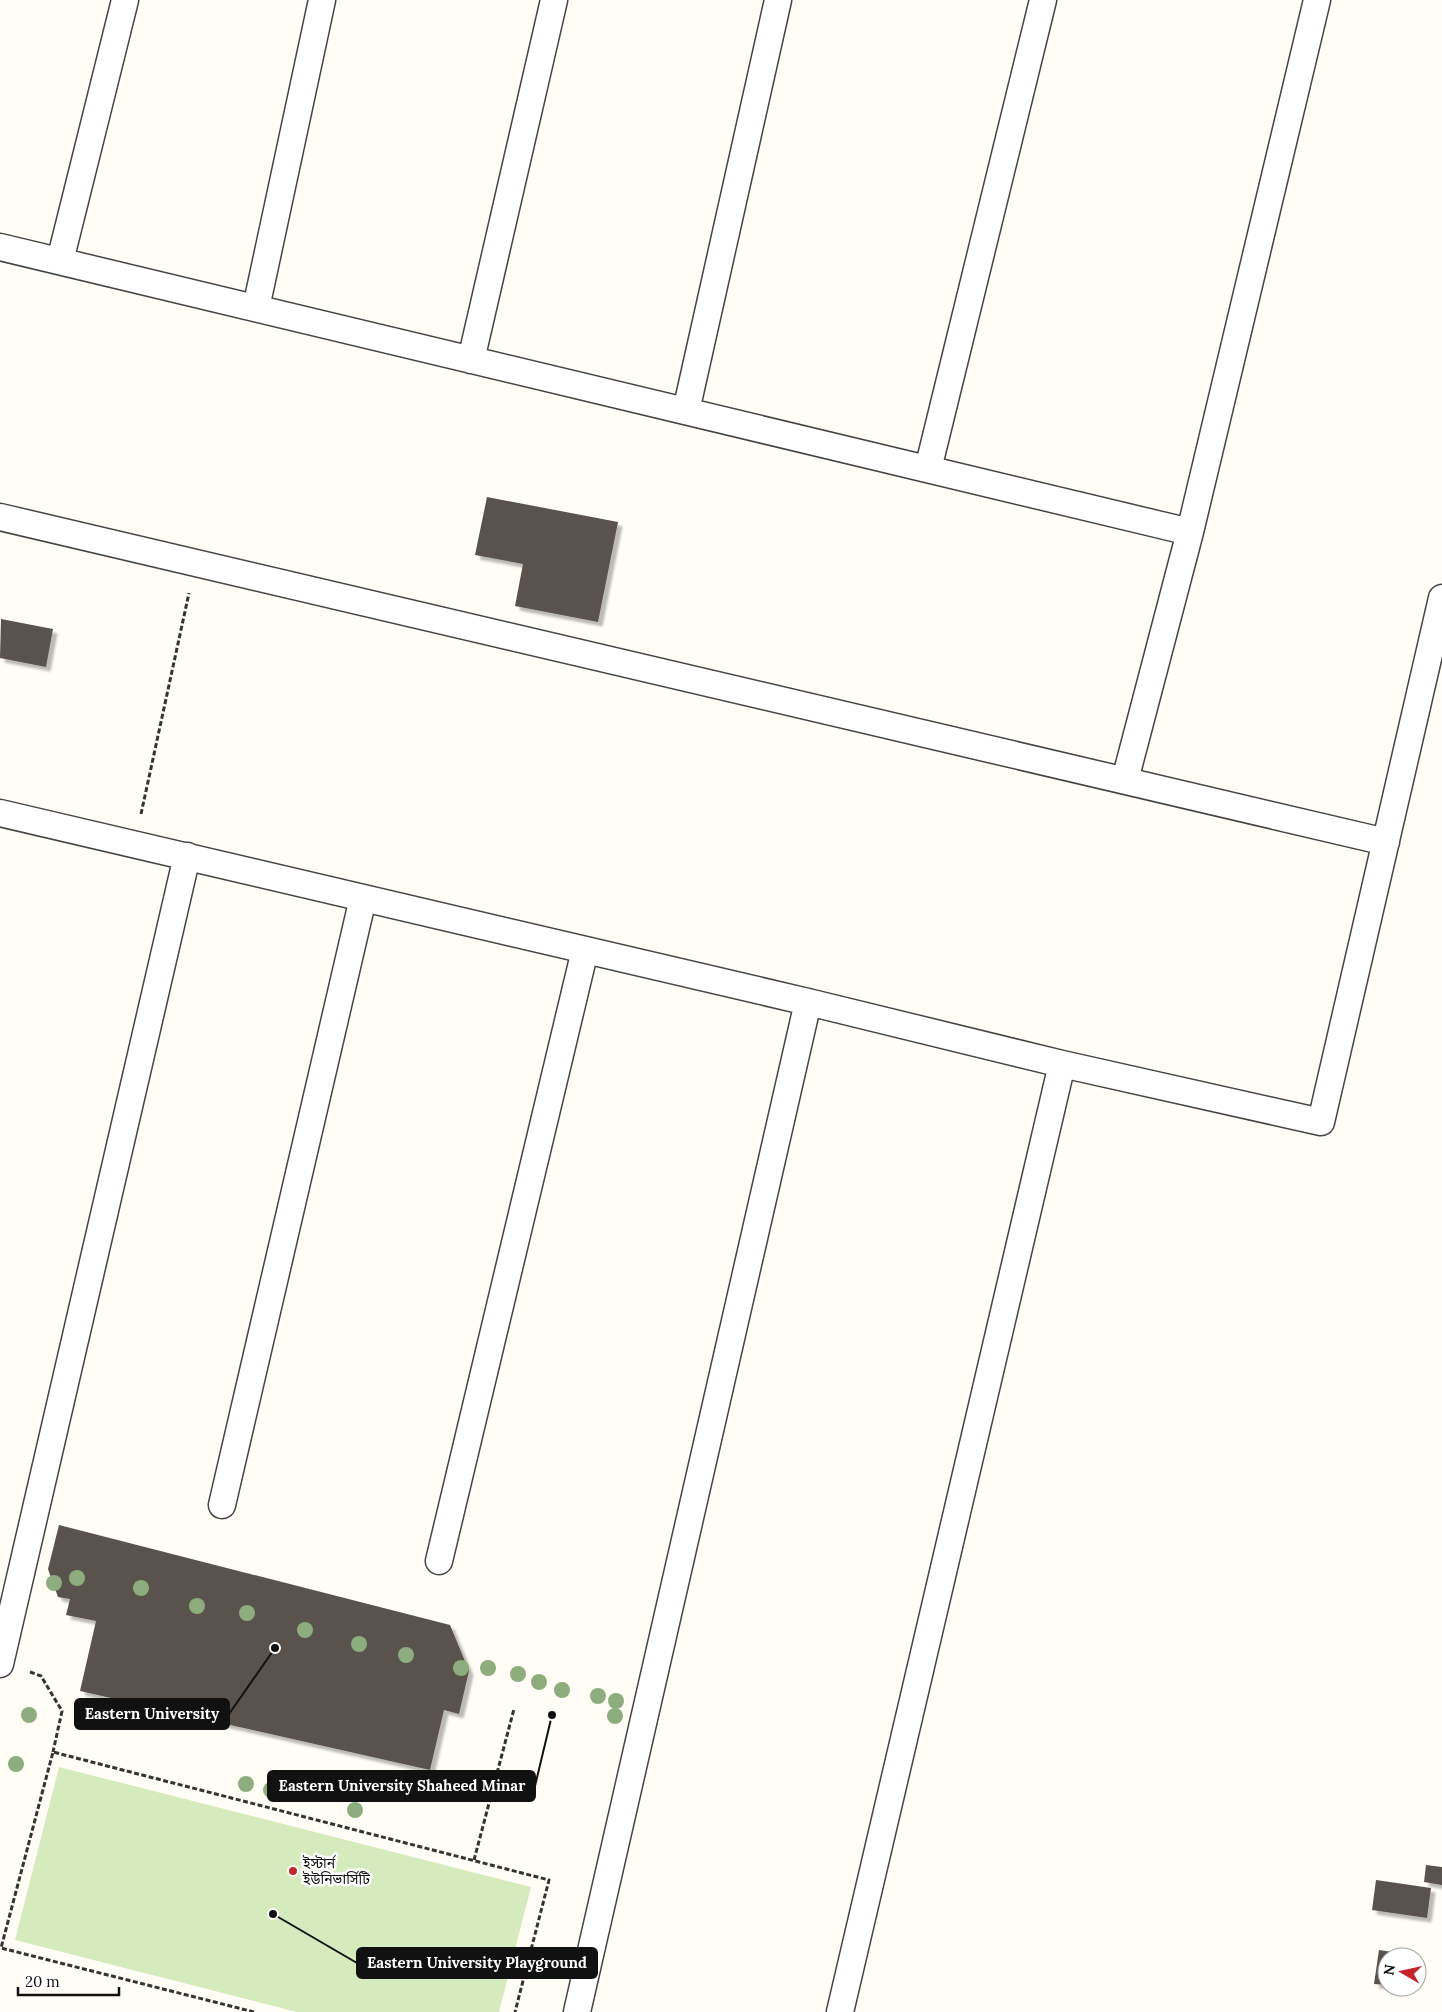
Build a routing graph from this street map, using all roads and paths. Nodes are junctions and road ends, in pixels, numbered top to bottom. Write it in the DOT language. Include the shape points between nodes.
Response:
graph roads {
  1 [pos="125,0"];
  2 [pos="322,0"];
  3 [pos="554,0"];
  4 [pos="778,0"];
  5 [pos="1043,0"];
  6 [pos="1317,0"];
  7 [pos="0,247"];
  8 [pos="60,261"];
  9 [pos="256,308"];
  10 [pos="471,360"];
  11 [pos="686,411"];
  12 [pos="928,469"];
  13 [pos="0,517"];
  14 [pos="1190,532"];
  15 [pos="196,563"];
  16 [pos="1442,598"];
  17 [pos="1125,780"];
  18 [pos="0,813"];
  19 [pos="1386,842"];
  20 [pos="134,844"];
  21 [pos="187,856"];
  22 [pos="363,898"];
  23 [pos="586,950"];
  24 [pos="808,1002"];
  25 [pos="1062,1064"];
  26 [pos="222,1505"];
  27 [pos="440,1561"];
  28 [pos="1,1661"];
  29 [pos="514,1709"];
  30 [pos="53,1752"];
  31 [pos="474,1860"];
  32 [pos="254,2012"];
  33 [pos="515,2012"];
  34 [pos="577,2012"];
  35 [pos="840,2012"];
  1 -- 8 [label="street"];
  2 -- 9 [label="street"];
  3 -- 10 [label="street"];
  4 -- 11 [label="street"];
  5 -- 12 [label="street"];
  6 -- 14 [label="street"];
  7 -- 8 [label="street"];
  8 -- 9 [label="street"];
  9 -- 10 [label="street"];
  10 -- 11 [label="street"];
  11 -- 12 [label="street"];
  12 -- 14 [label="street"];
  13 -- 15 [label="street"];
  14 -- 17 [label="street"];
  15 -- 17 [label="street"];
  15 -- 20 [label="path"];
  16 -- 19 [label="street"];
  17 -- 19 [label="street"];
  18 -- 20 [label="street"];
  19 -- 25 [label="street" via="1321,1122"];
  20 -- 21 [label="street"];
  21 -- 22 [label="street"];
  21 -- 28 [label="street"];
  22 -- 23 [label="street"];
  22 -- 26 [label="street"];
  23 -- 24 [label="street"];
  23 -- 27 [label="street"];
  24 -- 25 [label="street"];
  24 -- 34 [label="street"];
  25 -- 35 [label="street"];
  28 -- 30 [label="path" via="40,1676 62,1711"];
  29 -- 31 [label="path"];
  30 -- 31 [label="path"];
  30 -- 32 [label="path" via="1,1948"];
  31 -- 33 [label="path" via="549,1880"];
}
